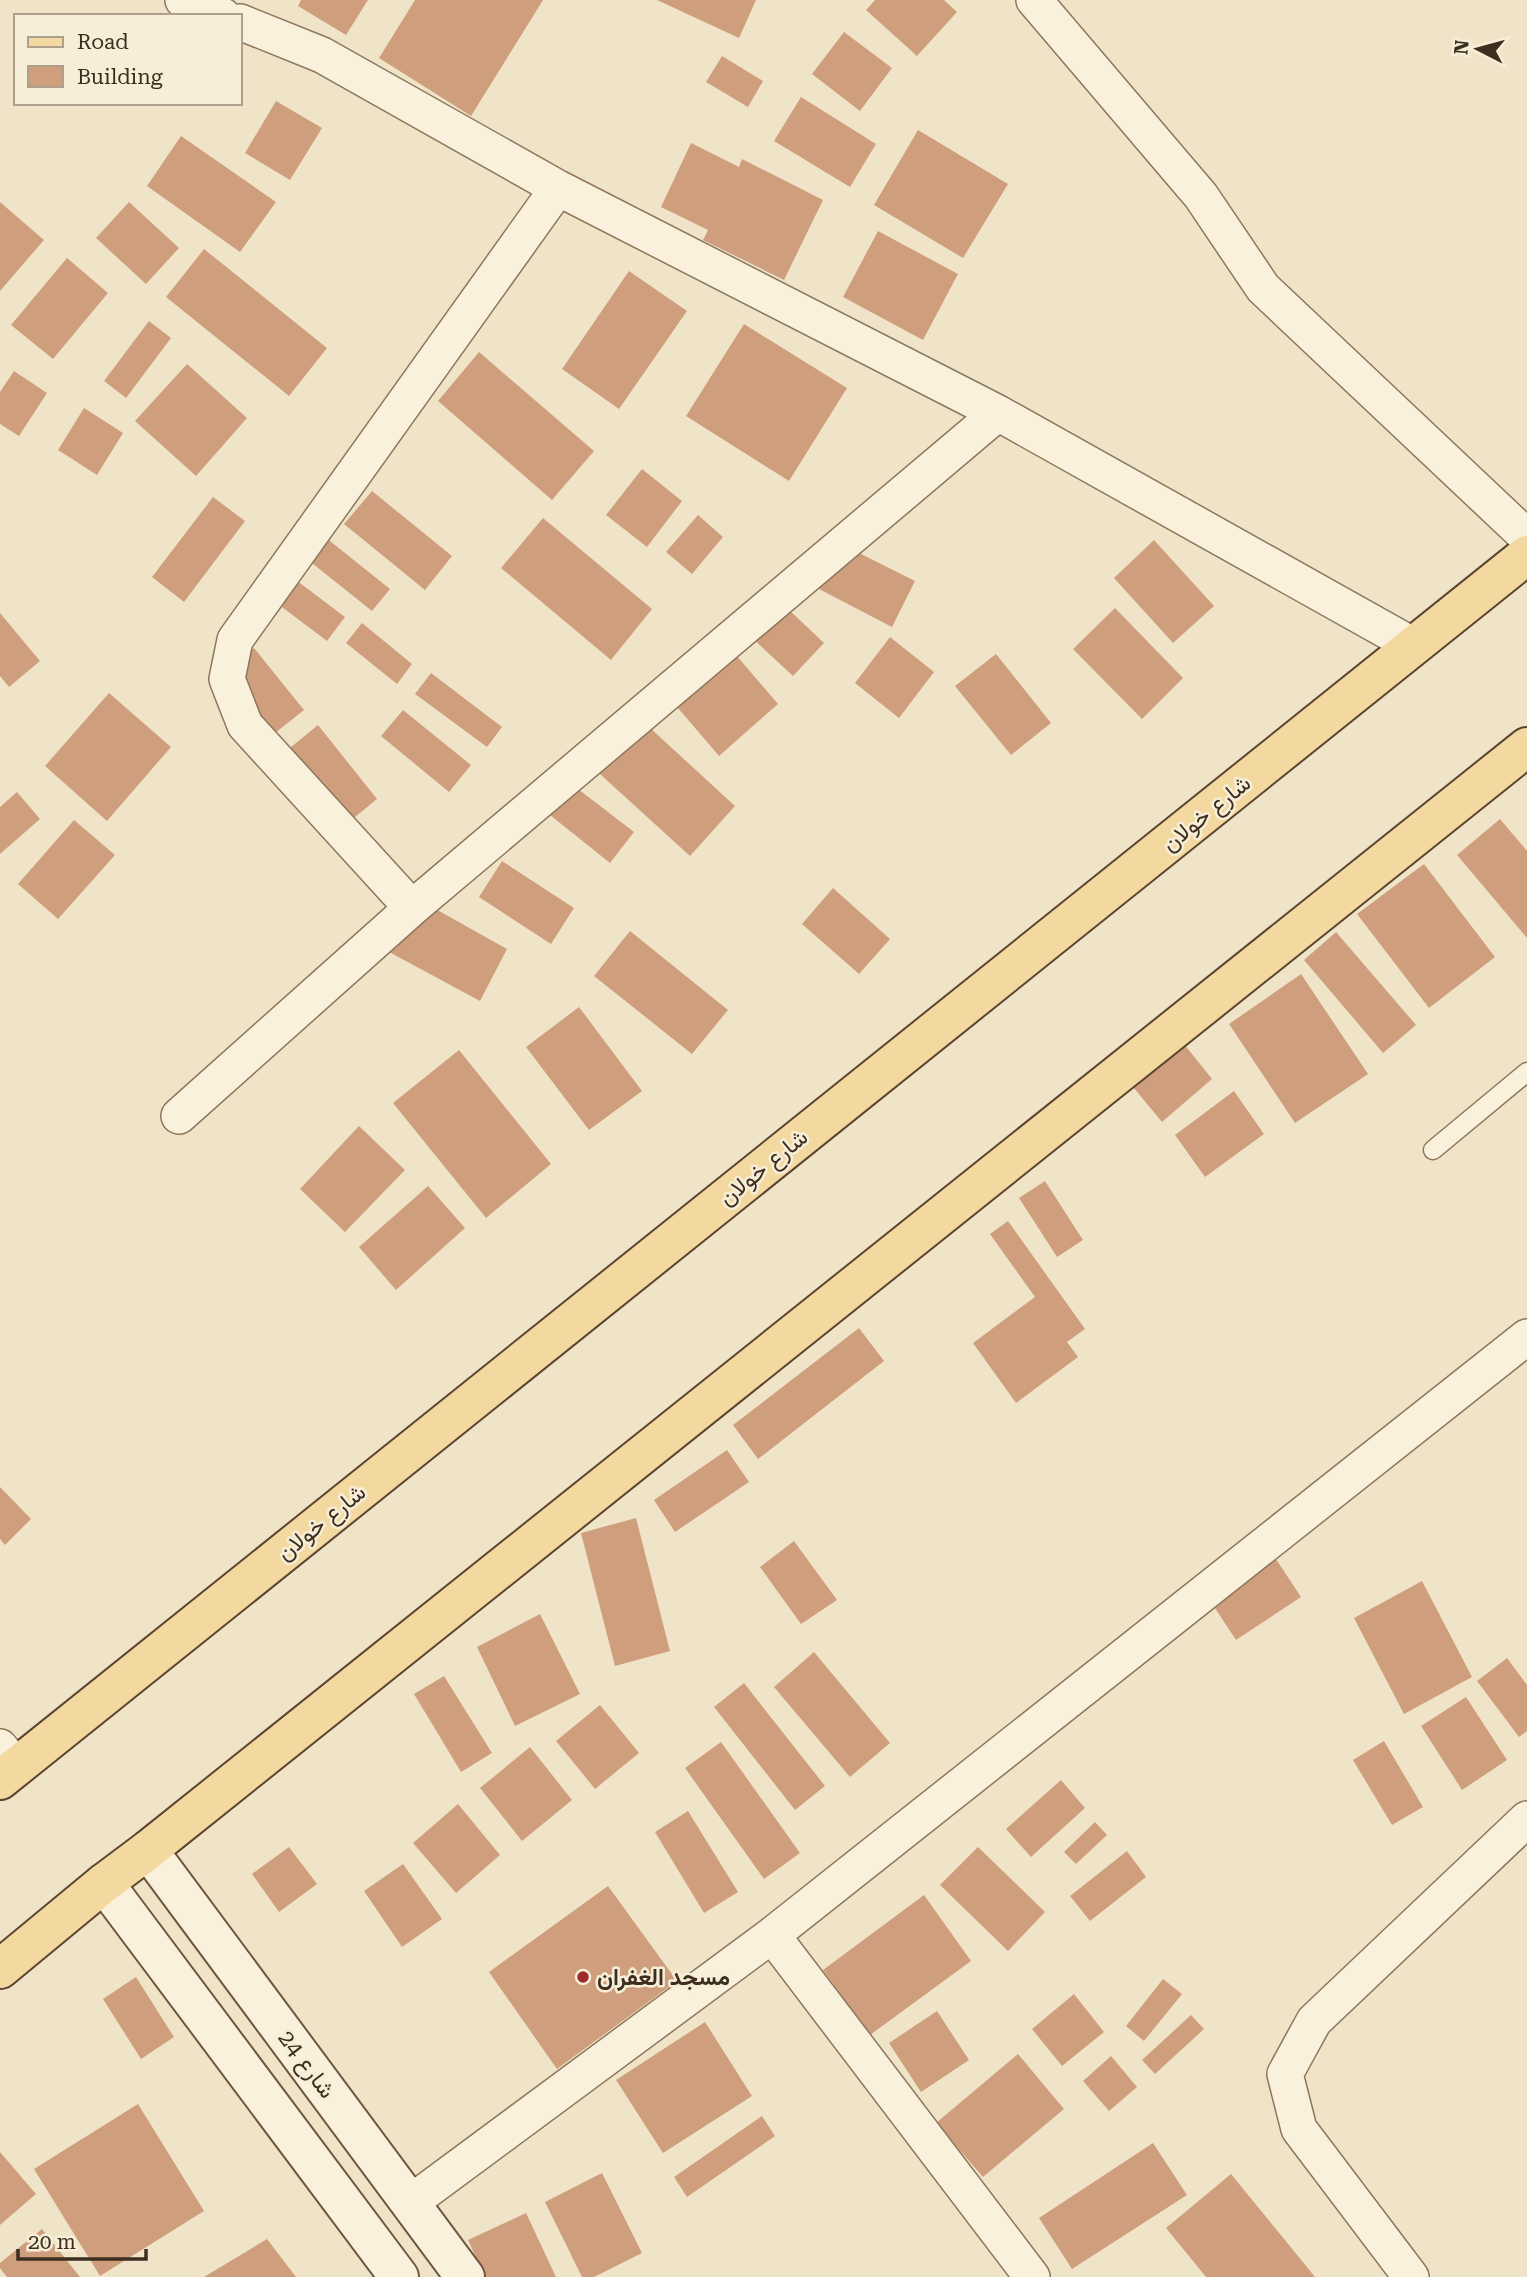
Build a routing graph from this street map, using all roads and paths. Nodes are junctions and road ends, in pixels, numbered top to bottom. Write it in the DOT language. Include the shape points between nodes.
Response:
graph roads {
  1 [pos="183,0"];
  2 [pos="1034,0"];
  3 [pos="218,14"];
  4 [pos="242,23"];
  5 [pos="558,188"];
  6 [pos="998,413"];
  7 [pos="1527,537"];
  8 [pos="1527,555"];
  9 [pos="1414,646"];
  10 [pos="1527,747"];
  11 [pos="412,908"];
  12 [pos="1527,1072"];
  13 [pos="179,1116"];
  14 [pos="1433,1150"];
  15 [pos="1527,1336"];
  16 [pos="5,1765"];
  17 [pos="1527,1819"];
  18 [pos="148,1850"];
  19 [pos="104,1883"];
  20 [pos="772,1935"];
  21 [pos="0,1969"];
  22 [pos="410,2203"];
  23 [pos="399,2277"];
  24 [pos="465,2277"];
  25 [pos="1032,2277"];
  26 [pos="1411,2277"];
  1 -- 3 [label="street"];
  2 -- 7 [label="street" via="1201,196 1263,288"];
  4 -- 5 [label="street" via="321,55"];
  5 -- 6 [label="street"];
  5 -- 11 [label="street" via="234,639 228,680 245,725"];
  6 -- 9 [label="street"];
  6 -- 11 [label="street"];
  8 -- 9 [label="main road, شارع خولان"];
  9 -- 16 [label="main road, شارع خولان"];
  10 -- 18 [label="main road"];
  11 -- 13 [label="street"];
  12 -- 14 [label="lane"];
  15 -- 20 [label="street"];
  17 -- 26 [label="street" via="1314,2021 1285,2074 1299,2129"];
  18 -- 19 [label="main road"];
  18 -- 22 [label="street, شارع 24"];
  19 -- 21 [label="main road"];
  19 -- 23 [label="street"];
  20 -- 22 [label="street"];
  20 -- 25 [label="street"];
  22 -- 24 [label="street, شارع 24"];
}
